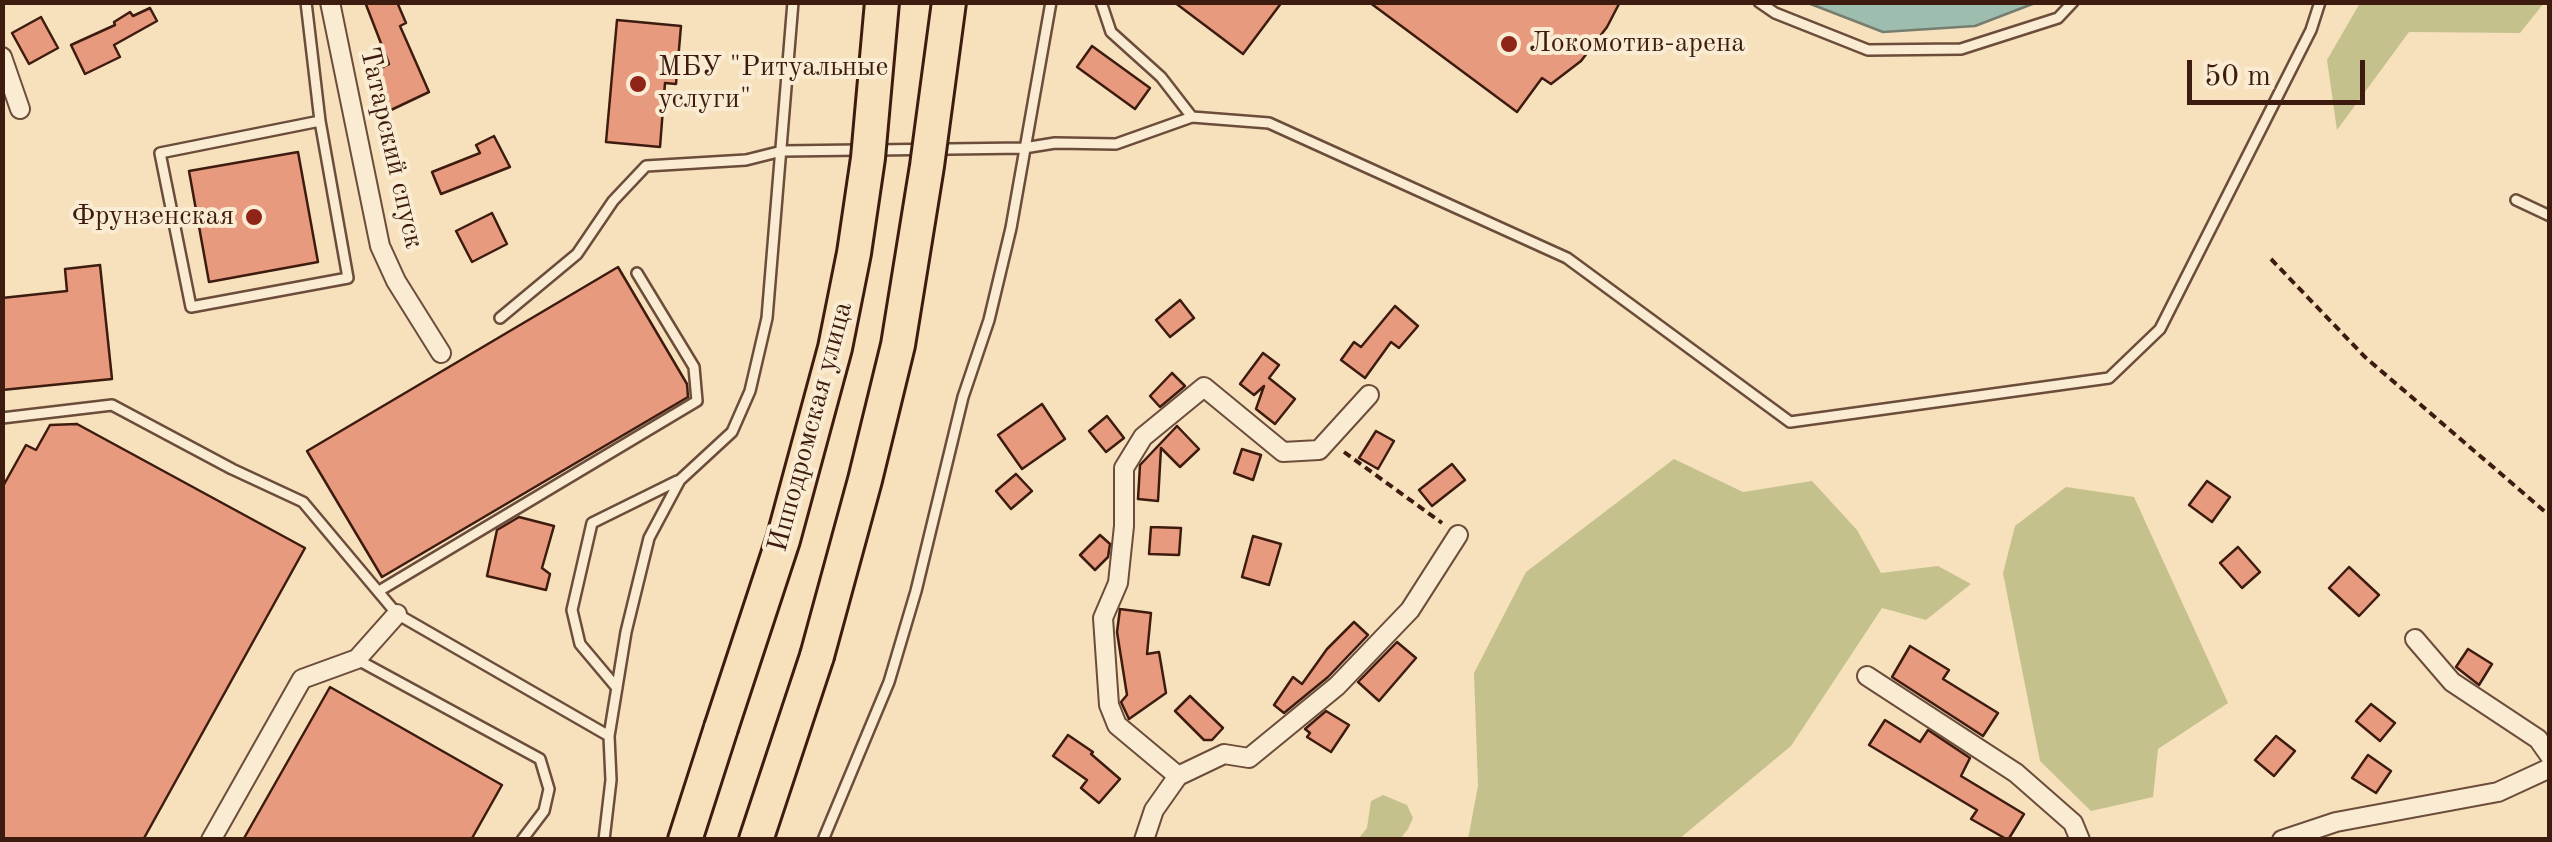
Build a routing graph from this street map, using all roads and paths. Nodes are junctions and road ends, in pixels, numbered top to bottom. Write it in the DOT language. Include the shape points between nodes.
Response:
graph roads {
  1 [pos="306,2"];
  2 [pos="330,2"];
  3 [pos="793,2"];
  4 [pos="882,2"];
  5 [pos="948,2"];
  6 [pos="1051,2"];
  7 [pos="1101,2"];
  8 [pos="1760,2"];
  9 [pos="2073,2"];
  10 [pos="2320,2"];
  11 [pos="2,57"];
  12 [pos="20,109"];
  13 [pos="1192,117"];
  14 [pos="320,121"];
  15 [pos="1024,148"];
  16 [pos="782,151"];
  17 [pos="2516,200"];
  18 [pos="2550,216"];
  19 [pos="2271,260"];
  20 [pos="637,273"];
  21 [pos="500,318"];
  22 [pos="441,354"];
  23 [pos="1369,395"];
  24 [pos="2,418"];
  25 [pos="1328,440"];
  26 [pos="680,480"];
  27 [pos="2550,516"];
  28 [pos="1458,535"];
  29 [pos="379,591"];
  30 [pos="397,614"];
  31 [pos="2414,640"];
  32 [pos="357,659"];
  33 [pos="1867,676"];
  34 [pos="616,688"];
  35 [pos="609,736"];
  36 [pos="2550,756"];
  37 [pos="2550,768"];
  38 [pos="1178,776"];
  39 [pos="211,840"];
  40 [pos="522,840"];
  41 [pos="604,840"];
  42 [pos="685,840"];
  43 [pos="756,840"];
  44 [pos="823,840"];
  45 [pos="1144,840"];
  46 [pos="2080,840"];
  47 [pos="2282,840"];
  1 -- 14 [label="lane"];
  2 -- 22 [label="street, Татарский спуск" via="380,246"];
  3 -- 16 [label="lane"];
  4 -- 42 [label="highway, Ипподромская улица, bridge" via="868,158 835,348 783,540"];
  5 -- 43 [label="highway, bridge" via="898,345 816,656"];
  6 -- 15 [label="lane"];
  7 -- 13 [label="lane" via="1111,32 1161,77"];
  8 -- 9 [label="lane" via="1868,50 1961,48 2058,18"];
  10 -- 13 [label="lane" via="2160,329 2109,378 1790,422 1568,258 1268,123"];
  11 -- 12 [label="street"];
  13 -- 15 [label="lane" via="1116,144"];
  14 -- 14 [label="lane" via="160,153 191,307 348,278"];
  15 -- 16 [label="lane"];
  15 -- 44 [label="lane" via="989,320 916,591 889,682"];
  16 -- 21 [label="lane" via="646,166 576,254"];
  16 -- 26 [label="lane" via="767,318 750,391 732,432"];
  17 -- 18 [label="lane"];
  19 -- 27 [label="path" via="2365,357"];
  20 -- 29 [label="lane" via="694,367 697,401"];
  23 -- 25 [label="street"];
  24 -- 29 [label="lane" via="112,405 303,502"];
  25 -- 28 [label="path"];
  25 -- 38 [label="street" via="1319,450 1283,452 1204,387 1142,437 1124,468 1118,583 1103,618 1109,705 1116,725"];
  26 -- 34 [label="lane" via="648,538"];
  26 -- 34 [label="lane" via="592,523 572,610 580,644"];
  28 -- 38 [label="street" via="1410,610 1337,686 1249,758 1224,754"];
  29 -- 30 [label="lane"];
  30 -- 32 [label="street"];
  30 -- 35 [label="lane"];
  31 -- 36 [label="street" via="2452,682 2538,739"];
  32 -- 39 [label="street" via="302,679"];
  32 -- 40 [label="lane" via="540,759 549,790 544,811"];
  33 -- 46 [label="street" via="2016,773 2073,822"];
  34 -- 35 [label="lane"];
  35 -- 41 [label="lane"];
  37 -- 47 [label="street" via="2498,792 2336,822"];
  38 -- 45 [label="street" via="1154,810"];
}
